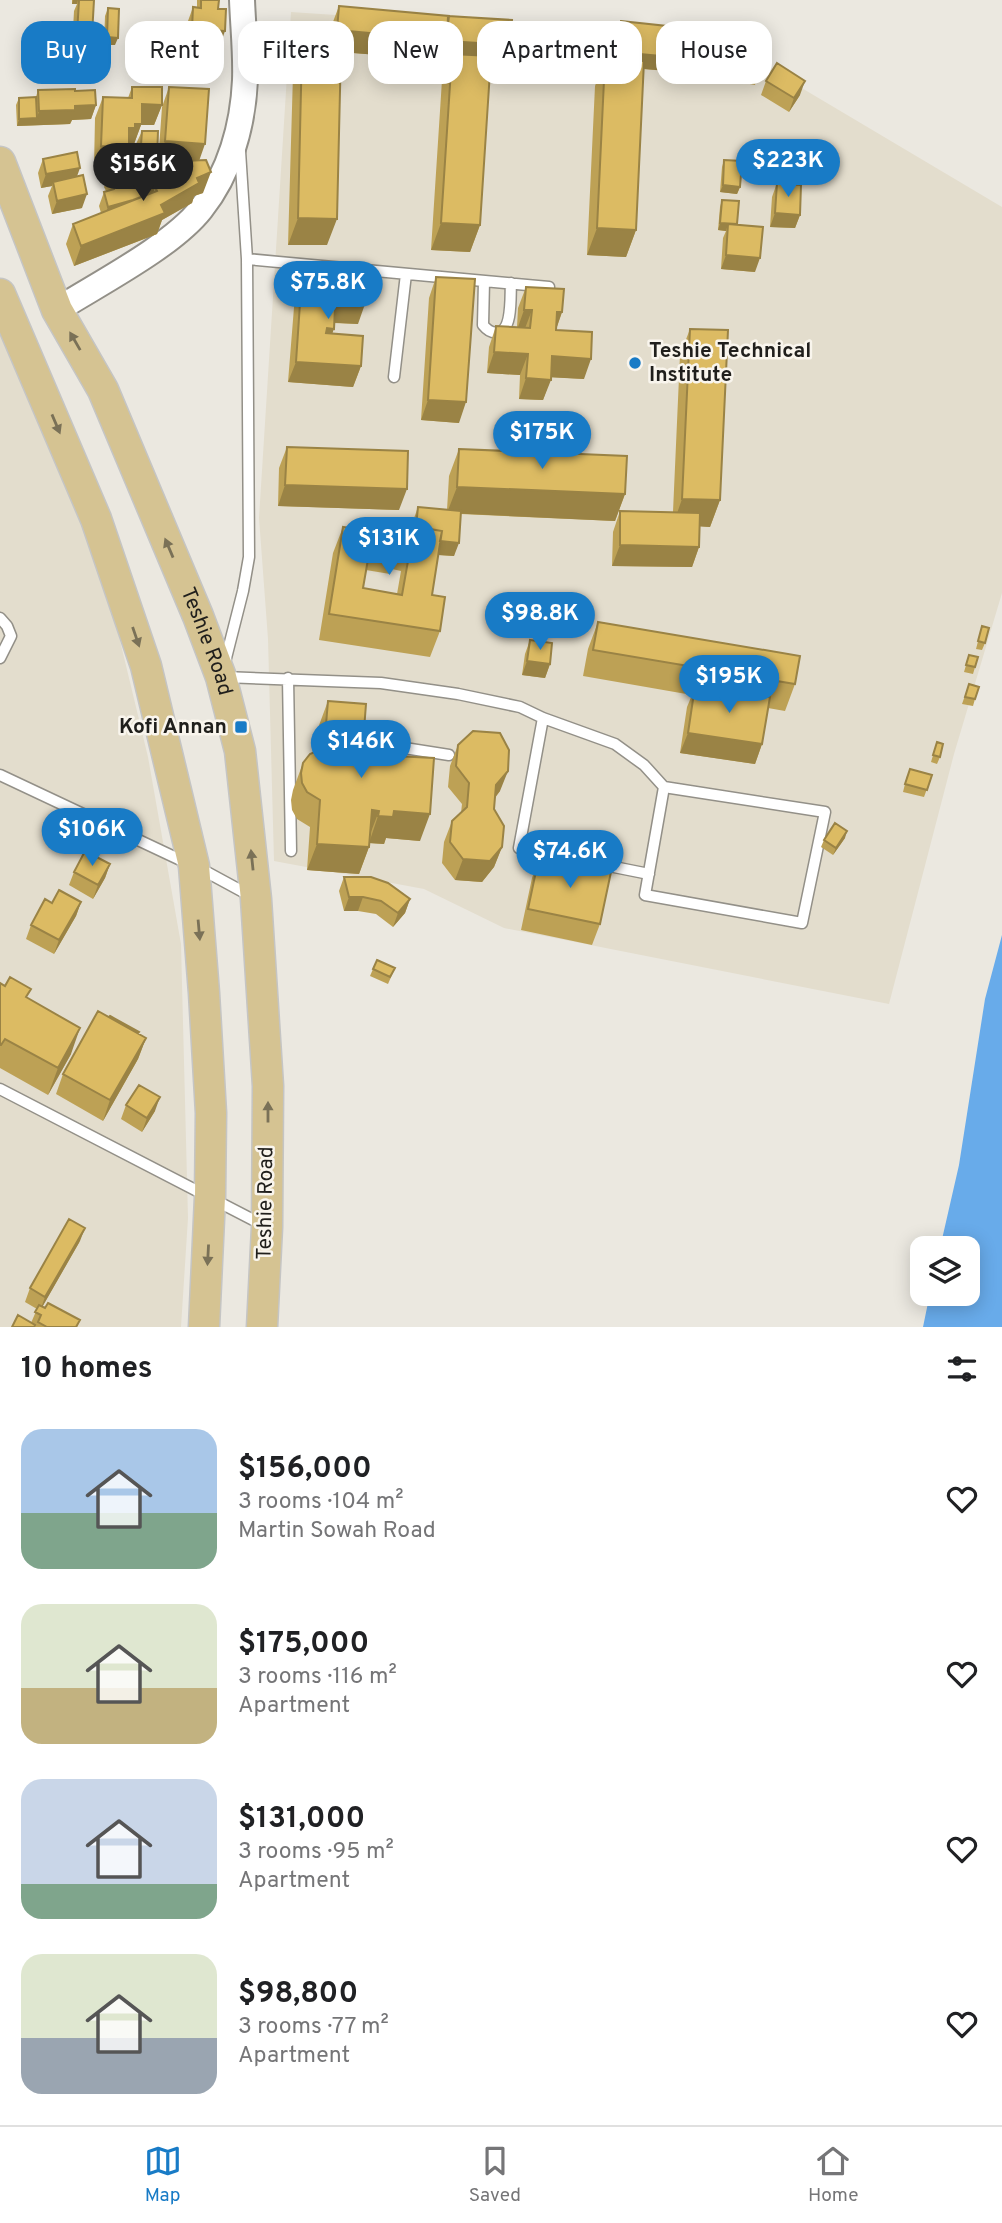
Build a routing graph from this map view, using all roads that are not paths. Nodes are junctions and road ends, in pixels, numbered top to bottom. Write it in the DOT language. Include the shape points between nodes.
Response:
graph roads {
  1 [pos="242,0"];
  2 [pos="239,132"];
  3 [pos="0,162"];
  4 [pos="247,259"];
  5 [pos="406,274"];
  6 [pos="484,281"];
  7 [pos="511,284"];
  8 [pos="549,287"];
  9 [pos="0,294"];
  10 [pos="57,310"];
  11 [pos="394,377"];
  12 [pos="0,618"];
  13 [pos="0,658"];
  14 [pos="221,677"];
  15 [pos="288,678"];
  16 [pos="543,718"];
  17 [pos="379,744"];
  18 [pos="449,755"];
  19 [pos="0,775"];
  20 [pos="664,788"];
  21 [pos="291,851"];
  22 [pos="194,866"];
  23 [pos="649,874"];
  24 [pos="256,899"];
  25 [pos="0,1088"];
  26 [pos="210,1197"];
  27 [pos="267,1227"];
  28 [pos="204,1327"];
  29 [pos="262,1327"];
  1 -- 2 [label="street" via="245,80"];
  2 -- 4 [label="lane"];
  2 -- 10 [label="street" via="222,177 201,210 171,237"];
  3 -- 10 [label="main road, Teshie Road"];
  4 -- 5 [label="lane"];
  4 -- 14 [label="lane" via="249,556"];
  5 -- 6 [label="lane"];
  5 -- 11 [label="lane"];
  6 -- 7 [label="lane"];
  6 -- 7 [label="lane" via="483,326 492,332 505,329 509,322"];
  7 -- 8 [label="lane"];
  9 -- 22 [label="main road, one-way" via="96,519 146,666"];
  14 -- 10 [label="main road, Teshie Road, one-way" via="103,390"];
  12 -- 13 [label="lane" via="11,636"];
  14 -- 15 [label="lane"];
  24 -- 14 [label="main road, Teshie Road, one-way" via="240,751"];
  15 -- 16 [label="lane" via="381,683 458,694 520,707"];
  15 -- 21 [label="lane"];
  16 -- 20 [label="lane" via="615,744 644,765"];
  16 -- 23 [label="lane" via="519,848"];
  17 -- 18 [label="lane"];
  19 -- 22 [label="lane"];
  20 -- 23 [label="lane"];
  20 -- 23 [label="lane" via="825,812 802,923 645,895"];
  22 -- 24 [label="lane"];
  22 -- 26 [label="main road, one-way" via="211,1113"];
  27 -- 24 [label="main road, Teshie Road, one-way" via="268,1086"];
  25 -- 26 [label="lane"];
  26 -- 27 [label="lane"];
  26 -- 28 [label="main road, one-way"];
  27 -- 29 [label="main road, Teshie Road"];
}
